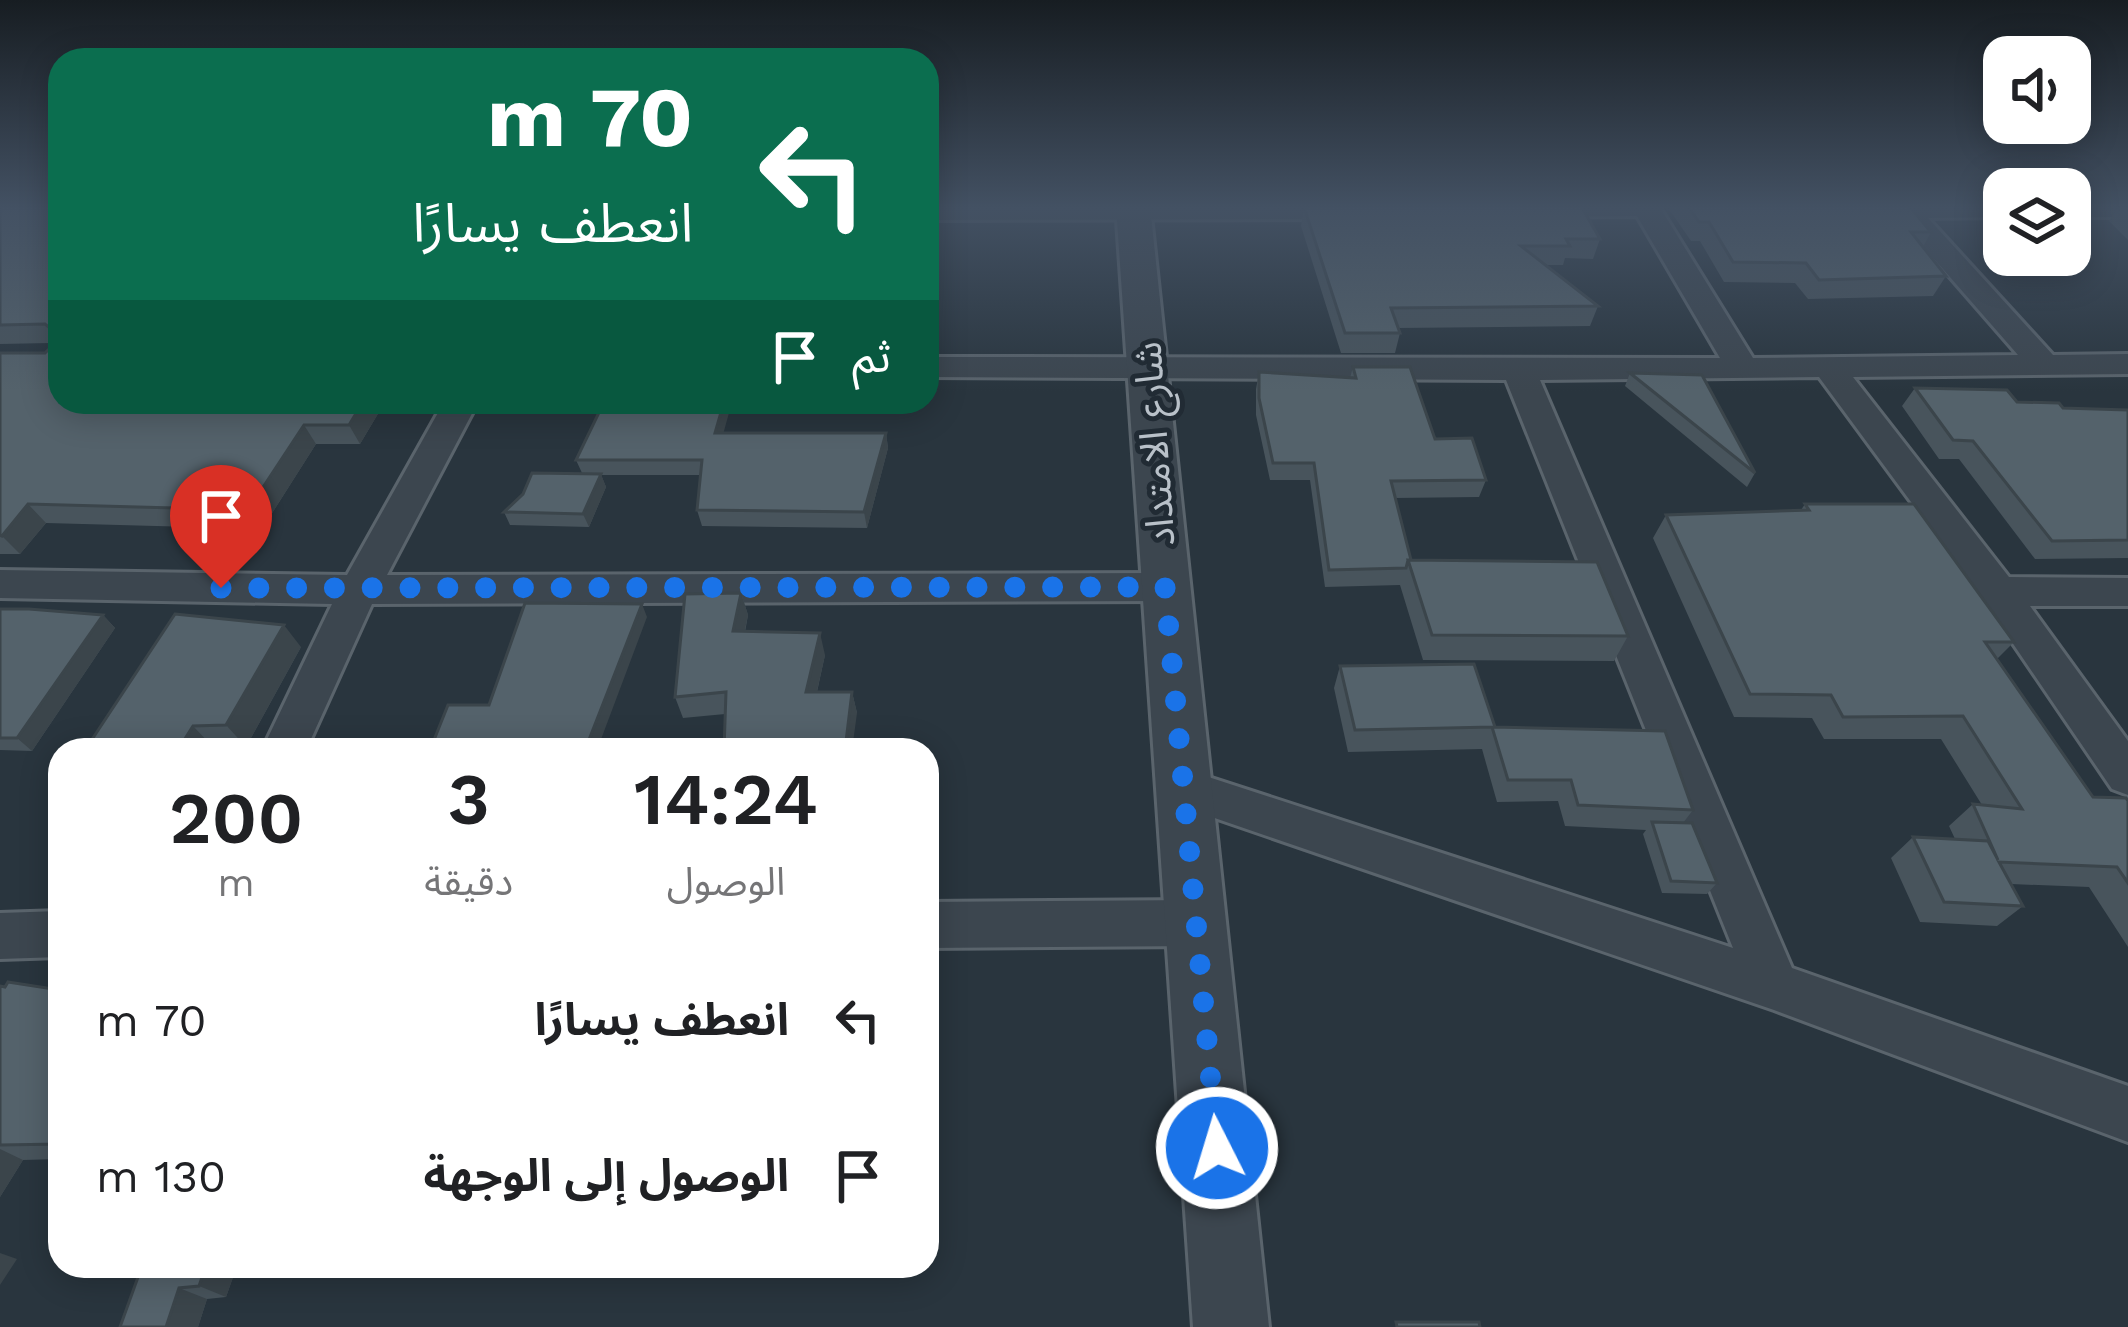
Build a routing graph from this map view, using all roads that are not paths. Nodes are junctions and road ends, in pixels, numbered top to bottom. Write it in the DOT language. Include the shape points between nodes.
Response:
graph roads {
  1 [pos="1139,268"];
  2 [pos="1683,268"];
  3 [pos="1957,268"];
  4 [pos="2128,364"];
  5 [pos="2044,365"];
  6 [pos="1828,366"];
  7 [pos="939,367"];
  8 [pos="1743,369"];
  9 [pos="1149,370"];
  10 [pos="1520,370"];
  11 [pos="454,414"];
  12 [pos="0,584"];
  13 [pos="1165,587"];
  14 [pos="359,590"];
  15 [pos="1998,591"];
  16 [pos="2128,592"];
  17 [pos="290,738"];
  18 [pos="2128,776"];
  19 [pos="1187,789"];
  20 [pos="1199,923"];
  21 [pos="939,925"];
  22 [pos="48,934"];
  23 [pos="0,936"];
  24 [pos="1774,986"];
  25 [pos="2128,1114"];
  26 [pos="1232,1327"];
  1 -- 9 [label="street, شارع الامتداد"];
  2 -- 8 [label="street"];
  3 -- 5 [label="street"];
  4 -- 5 [label="street"];
  5 -- 6 [label="street"];
  6 -- 8 [label="street"];
  6 -- 15 [label="street"];
  7 -- 9 [label="street"];
  8 -- 10 [label="street"];
  9 -- 10 [label="street"];
  9 -- 13 [label="street, شارع الامتداد"];
  10 -- 24 [label="street"];
  11 -- 14 [label="street"];
  12 -- 14 [label="street"];
  13 -- 14 [label="street"];
  13 -- 19 [label="street, شارع الامتداد"];
  14 -- 17 [label="street"];
  15 -- 16 [label="street"];
  15 -- 18 [label="street"];
  19 -- 20 [label="street, شارع الامتداد"];
  19 -- 24 [label="street"];
  20 -- 21 [label="street"];
  20 -- 26 [label="street, شارع الامتداد"];
  22 -- 23 [label="street"];
  24 -- 25 [label="street"];
}
